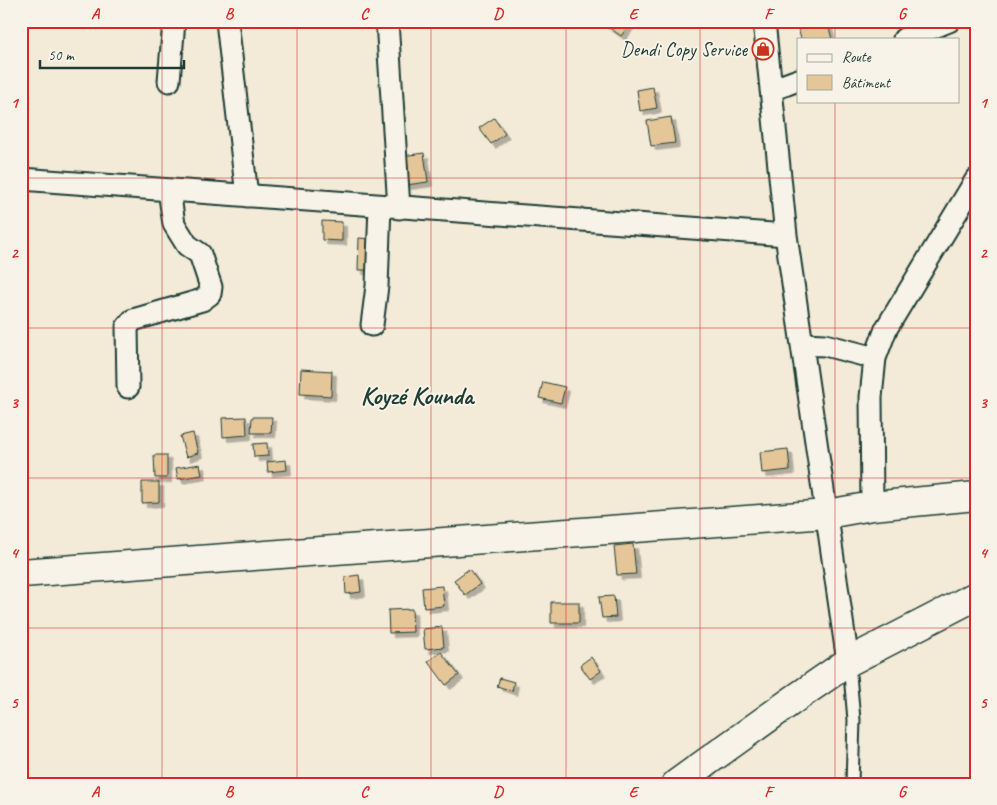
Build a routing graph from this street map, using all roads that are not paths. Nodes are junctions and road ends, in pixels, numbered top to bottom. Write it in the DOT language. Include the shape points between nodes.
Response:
graph roads {
  1 [pos="174,21"];
  2 [pos="227,21"];
  3 [pos="387,21"];
  4 [pos="764,21"];
  5 [pos="949,21"];
  6 [pos="906,38"];
  7 [pos="797,80"];
  8 [pos="169,81"];
  9 [pos="771,90"];
  10 [pos="21,179"];
  11 [pos="976,180"];
  12 [pos="169,190"];
  13 [pos="247,196"];
  14 [pos="389,207"];
  15 [pos="786,235"];
  16 [pos="372,325"];
  17 [pos="802,344"];
  18 [pos="875,358"];
  19 [pos="128,387"];
  20 [pos="976,496"];
  21 [pos="872,506"];
  22 [pos="827,514"];
  23 [pos="21,573"];
  24 [pos="976,596"];
  25 [pos="848,662"];
  26 [pos="676,784"];
  27 [pos="852,784"];
  1 -- 8 [label="street"];
  2 -- 13 [label="street"];
  3 -- 14 [label="street"];
  4 -- 9 [label="street"];
  5 -- 6 [label="street"];
  7 -- 9 [label="street"];
  9 -- 15 [label="street"];
  10 -- 12 [label="street"];
  11 -- 18 [label="street" via="886,330"];
  12 -- 13 [label="street"];
  12 -- 19 [label="street" via="174,224 187,245 200,254 212,287 210,294 202,300 133,320 127,327"];
  13 -- 14 [label="street"];
  14 -- 15 [label="street"];
  14 -- 16 [label="street"];
  15 -- 17 [label="street"];
  17 -- 18 [label="street" via="825,345"];
  17 -- 22 [label="street"];
  18 -- 21 [label="street" via="871,397"];
  20 -- 21 [label="street"];
  21 -- 22 [label="street"];
  22 -- 23 [label="street"];
  22 -- 25 [label="street"];
  24 -- 25 [label="street"];
  25 -- 26 [label="street"];
  25 -- 27 [label="lane" via="854,720"];
}
